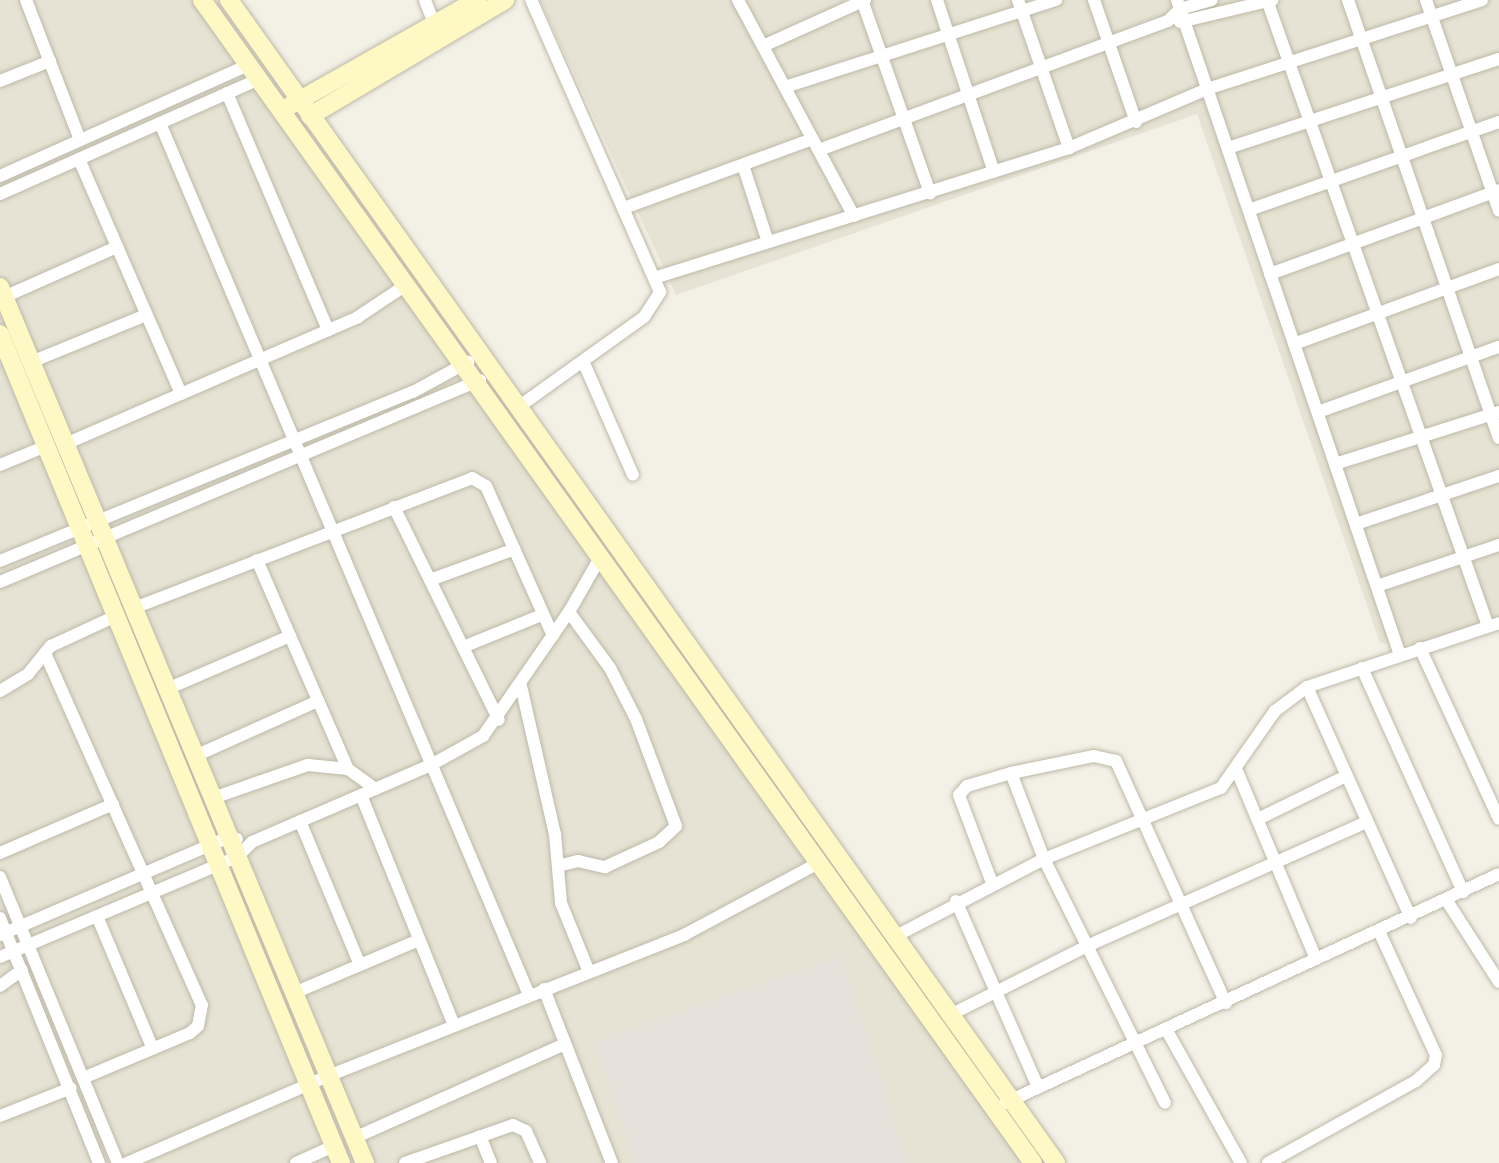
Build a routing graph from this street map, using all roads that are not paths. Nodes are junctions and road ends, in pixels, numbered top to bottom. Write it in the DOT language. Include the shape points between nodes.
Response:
graph roads {
  1 [pos="26,0"];
  2 [pos="202,0"];
  3 [pos="229,0"];
  4 [pos="425,0"];
  5 [pos="477,0"];
  6 [pos="505,0"];
  7 [pos="531,0"];
  8 [pos="738,0"];
  9 [pos="863,0"];
  10 [pos="937,0"];
  11 [pos="1056,0"];
  12 [pos="1094,0"];
  13 [pos="1212,0"];
  14 [pos="1269,0"];
  15 [pos="1348,0"];
  16 [pos="1426,0"];
  17 [pos="1482,0"];
  18 [pos="1179,4"];
  19 [pos="1020,6"];
  20 [pos="1432,16"];
  21 [pos="1168,21"];
  22 [pos="1185,23"];
  23 [pos="434,24"];
  24 [pos="949,35"];
  25 [pos="1361,39"];
  26 [pos="1109,43"];
  27 [pos="763,46"];
  28 [pos="882,57"];
  29 [pos="1499,59"];
  30 [pos="50,61"];
  31 [pos="1289,63"];
  32 [pos="1042,69"];
  33 [pos="254,72"];
  34 [pos="1452,74"];
  35 [pos="0,81"];
  36 [pos="785,87"];
  37 [pos="1207,89"];
  38 [pos="227,93"];
  39 [pos="969,96"];
  40 [pos="1381,98"];
  41 [pos="305,108"];
  42 [pos="282,111"];
  43 [pos="904,121"];
  44 [pos="1136,122"];
  45 [pos="1310,122"];
  46 [pos="1499,122"];
  47 [pos="160,123"];
  48 [pos="1472,132"];
  49 [pos="80,140"];
  50 [pos="816,145"];
  51 [pos="1069,148"];
  52 [pos="1228,148"];
  53 [pos="1402,156"];
  54 [pos="79,159"];
  55 [pos="743,165"];
  56 [pos="994,172"];
  57 [pos="0,176"];
  58 [pos="1331,181"];
  59 [pos="1496,191"];
  60 [pos="930,193"];
  61 [pos="0,194"];
  62 [pos="624,208"];
  63 [pos="1249,210"];
  64 [pos="1499,211"];
  65 [pos="854,216"];
  66 [pos="1423,218"];
  67 [pos="768,242"];
  68 [pos="1353,244"];
  69 [pos="117,247"];
  70 [pos="1499,269"];
  71 [pos="1270,274"];
  72 [pos="654,278"];
  73 [pos="406,285"];
  74 [pos="1447,288"];
  75 [pos="2,292"];
  76 [pos="1377,313"];
  77 [pos="146,315"];
  78 [pos="328,330"];
  79 [pos="0,334"];
  80 [pos="1294,344"];
  81 [pos="1499,347"];
  82 [pos="1471,357"];
  83 [pos="260,359"];
  84 [pos="473,359"];
  85 [pos="583,361"];
  86 [pos="31,362"];
  87 [pos="485,377"];
  88 [pos="1402,382"];
  89 [pos="181,394"];
  90 [pos="517,408"];
  91 [pos="1318,412"];
  92 [pos="1495,413"];
  93 [pos="1421,437"];
  94 [pos="1499,438"];
  95 [pos="295,442"];
  96 [pos="65,444"];
  97 [pos="46,446"];
  98 [pos="302,458"];
  99 [pos="1335,464"];
  100 [pos="0,465"];
  101 [pos="633,475"];
  102 [pos="1499,476"];
  103 [pos="1441,495"];
  104 [pos="394,507"];
  105 [pos="1356,524"];
  106 [pos="332,531"];
  107 [pos="92,534"];
  108 [pos="1499,545"];
  109 [pos="515,549"];
  110 [pos="601,556"];
  111 [pos="1463,557"];
  112 [pos="257,560"];
  113 [pos="0,561"];
  114 [pos="430,580"];
  115 [pos="0,582"];
  116 [pos="1377,586"];
  117 [pos="134,608"];
  118 [pos="569,612"];
  119 [pos="542,615"];
  120 [pos="116,616"];
  121 [pos="1493,625"];
  122 [pos="290,636"];
  123 [pos="553,636"];
  124 [pos="463,647"];
  125 [pos="1420,648"];
  126 [pos="45,653"];
  127 [pos="1400,655"];
  128 [pos="1362,668"];
  129 [pos="521,686"];
  130 [pos="1307,687"];
  131 [pos="167,689"];
  132 [pos="0,691"];
  133 [pos="318,701"];
  134 [pos="499,720"];
  135 [pos="195,756"];
  136 [pos="431,765"];
  137 [pos="348,769"];
  138 [pos="1237,771"];
  139 [pos="1011,773"];
  140 [pos="1344,777"];
  141 [pos="376,789"];
  142 [pos="361,795"];
  143 [pos="213,798"];
  144 [pos="113,804"];
  145 [pos="1258,819"];
  146 [pos="1499,819"];
  147 [pos="1144,820"];
  148 [pos="300,821"];
  149 [pos="1365,823"];
  150 [pos="229,837"];
  151 [pos="252,842"];
  152 [pos="210,845"];
  153 [pos="0,853"];
  154 [pos="237,857"];
  155 [pos="1044,859"];
  156 [pos="818,863"];
  157 [pos="1275,864"];
  158 [pos="218,865"];
  159 [pos="558,866"];
  160 [pos="143,874"];
  161 [pos="1499,874"];
  162 [pos="0,877"];
  163 [pos="992,883"];
  164 [pos="1463,892"];
  165 [pos="152,893"];
  166 [pos="956,901"];
  167 [pos="1447,901"];
  168 [pos="1179,906"];
  169 [pos="97,916"];
  170 [pos="0,918"];
  171 [pos="1411,918"];
  172 [pos="20,926"];
  173 [pos="1379,931"];
  174 [pos="3,934"];
  175 [pos="896,936"];
  176 [pos="419,940"];
  177 [pos="28,945"];
  178 [pos="1087,946"];
  179 [pos="14,951"];
  180 [pos="909,955"];
  181 [pos="0,957"];
  182 [pos="1316,959"];
  183 [pos="360,965"];
  184 [pos="893,968"];
  185 [pos="22,970"];
  186 [pos="589,972"];
  187 [pos="1499,982"];
  188 [pos="0,986"];
  189 [pos="544,989"];
  190 [pos="993,991"];
  191 [pos="294,993"];
  192 [pos="529,995"];
  193 [pos="1226,1003"];
  194 [pos="952,1014"];
  195 [pos="454,1025"];
  196 [pos="1166,1029"];
  197 [pos="1137,1043"];
  198 [pos="565,1044"];
  199 [pos="153,1049"];
  200 [pos="328,1076"];
  201 [pos="83,1078"];
  202 [pos="309,1084"];
  203 [pos="1038,1087"];
  204 [pos="71,1088"];
  205 [pos="1165,1103"];
  206 [pos="1002,1104"];
  207 [pos="0,1116"];
  208 [pos="480,1136"];
  209 [pos="354,1138"];
  210 [pos="338,1154"];
  211 [pos="99,1163"];
  212 [pos="118,1163"];
  213 [pos="127,1163"];
  214 [pos="296,1163"];
  215 [pos="365,1163"];
  216 [pos="405,1163"];
  217 [pos="491,1163"];
  218 [pos="540,1163"];
  219 [pos="612,1163"];
  220 [pos="1033,1163"];
  221 [pos="1056,1163"];
  222 [pos="1241,1163"];
  223 [pos="1268,1163"];
  1 -- 30 [label="street"];
  2 -- 33 [label="main road"];
  3 -- 41 [label="main road"];
  4 -- 23 [label="street"];
  5 -- 23 [label="main road"];
  6 -- 41 [label="main road"];
  7 -- 62 [label="street"];
  8 -- 27 [label="street"];
  9 -- 27 [label="street"];
  9 -- 28 [label="street"];
  10 -- 24 [label="street"];
  11 -- 19 [label="street"];
  12 -- 26 [label="street"];
  13 -- 18 [label="street"];
  14 -- 22 [label="street"];
  14 -- 31 [label="street"];
  15 -- 25 [label="street"];
  16 -- 20 [label="street"];
  17 -- 20 [label="street"];
  18 -- 21 [label="street"];
  18 -- 22 [label="street"];
  19 -- 24 [label="street"];
  19 -- 32 [label="street"];
  20 -- 25 [label="street"];
  20 -- 34 [label="street"];
  21 -- 22 [label="street"];
  21 -- 26 [label="street"];
  22 -- 37 [label="street"];
  23 -- 41 [label="main road"];
  24 -- 28 [label="street"];
  24 -- 39 [label="street"];
  25 -- 31 [label="street"];
  25 -- 40 [label="street"];
  26 -- 32 [label="street"];
  26 -- 44 [label="street"];
  27 -- 36 [label="street"];
  28 -- 36 [label="street"];
  28 -- 43 [label="street"];
  29 -- 34 [label="street"];
  30 -- 35 [label="street"];
  30 -- 49 [label="street"];
  31 -- 37 [label="street"];
  31 -- 45 [label="street"];
  32 -- 39 [label="street"];
  32 -- 51 [label="street"];
  33 -- 38 [label="street"];
  33 -- 42 [label="main road"];
  33 -- 49 [label="street"];
  34 -- 40 [label="street"];
  34 -- 48 [label="street"];
  36 -- 50 [label="street"];
  37 -- 44 [label="street"];
  37 -- 52 [label="street"];
  38 -- 47 [label="street"];
  38 -- 78 [label="street"];
  39 -- 43 [label="street"];
  39 -- 56 [label="street"];
  40 -- 45 [label="street"];
  40 -- 53 [label="street"];
  41 -- 42 [label="main road"];
  41 -- 84 [label="main road"];
  42 -- 73 [label="main road"];
  43 -- 50 [label="street"];
  43 -- 60 [label="street"];
  44 -- 51 [label="street"];
  45 -- 52 [label="street"];
  45 -- 58 [label="street"];
  46 -- 48 [label="street"];
  47 -- 54 [label="street"];
  47 -- 83 [label="street"];
  48 -- 53 [label="street"];
  48 -- 59 [label="street"];
  49 -- 57 [label="street"];
  50 -- 55 [label="street"];
  50 -- 65 [label="street"];
  51 -- 56 [label="street"];
  52 -- 63 [label="street"];
  53 -- 58 [label="street"];
  53 -- 66 [label="street"];
  54 -- 61 [label="street"];
  54 -- 69 [label="street"];
  55 -- 62 [label="street"];
  55 -- 67 [label="street"];
  56 -- 60 [label="street"];
  58 -- 63 [label="street"];
  58 -- 68 [label="street"];
  59 -- 64 [label="street"];
  59 -- 66 [label="street"];
  60 -- 65 [label="street"];
  62 -- 72 [label="street"];
  63 -- 71 [label="street"];
  65 -- 67 [label="street"];
  66 -- 68 [label="street"];
  66 -- 74 [label="street"];
  67 -- 72 [label="street"];
  68 -- 71 [label="street"];
  68 -- 76 [label="street"];
  69 -- 75 [label="street"];
  69 -- 77 [label="street"];
  70 -- 74 [label="street"];
  71 -- 80 [label="street"];
  72 -- 85 [label="street" via="660,292 655,307"];
  73 -- 78 [label="street"];
  73 -- 84 [label="main road"];
  74 -- 76 [label="street"];
  74 -- 82 [label="street"];
  75 -- 86 [label="main road"];
  76 -- 80 [label="street"];
  76 -- 88 [label="street"];
  77 -- 86 [label="street"];
  77 -- 89 [label="street"];
  78 -- 83 [label="street"];
  79 -- 97 [label="main road"];
  80 -- 91 [label="street"];
  81 -- 82 [label="street"];
  82 -- 88 [label="street"];
  82 -- 92 [label="street"];
  83 -- 89 [label="street"];
  83 -- 95 [label="street"];
  84 -- 87 [label="main road"];
  84 -- 95 [label="street" via="413,392"];
  85 -- 90 [label="street"];
  85 -- 101 [label="street"];
  86 -- 96 [label="main road"];
  87 -- 90 [label="main road"];
  87 -- 98 [label="street"];
  87 -- 110 [label="main road"];
  88 -- 91 [label="street"];
  88 -- 93 [label="street"];
  89 -- 96 [label="street"];
  90 -- 175 [label="main road"];
  91 -- 99 [label="street"];
  92 -- 93 [label="street"];
  92 -- 94 [label="street"];
  93 -- 99 [label="street"];
  93 -- 103 [label="street"];
  95 -- 98 [label="street"];
  95 -- 107 [label="street"];
  96 -- 107 [label="main road"];
  97 -- 100 [label="street"];
  97 -- 107 [label="main road"];
  98 -- 106 [label="street"];
  98 -- 107 [label="street"];
  99 -- 105 [label="street"];
  102 -- 103 [label="street"];
  103 -- 105 [label="street"];
  103 -- 111 [label="street"];
  104 -- 106 [label="street"];
  104 -- 109 [label="street" via="478,479"];
  104 -- 114 [label="street"];
  105 -- 116 [label="street"];
  106 -- 112 [label="street"];
  106 -- 136 [label="street"];
  107 -- 113 [label="street"];
  107 -- 115 [label="street"];
  107 -- 117 [label="main road"];
  107 -- 120 [label="main road"];
  108 -- 111 [label="street"];
  109 -- 114 [label="street"];
  109 -- 119 [label="street"];
  110 -- 118 [label="street"];
  110 -- 156 [label="main road"];
  111 -- 116 [label="street"];
  111 -- 121 [label="street"];
  112 -- 117 [label="street"];
  112 -- 122 [label="street"];
  114 -- 124 [label="street"];
  116 -- 127 [label="street"];
  117 -- 131 [label="main road"];
  118 -- 123 [label="street"];
  118 -- 159 [label="street" via="610,668 636,719 676,826 659,842 605,867 578,861"];
  119 -- 123 [label="street"];
  119 -- 124 [label="street"];
  120 -- 126 [label="street" via="63,639"];
  120 -- 152 [label="main road"];
  121 -- 125 [label="street"];
  122 -- 131 [label="street"];
  122 -- 133 [label="street"];
  123 -- 129 [label="street"];
  124 -- 134 [label="street"];
  125 -- 127 [label="street"];
  125 -- 146 [label="street"];
  126 -- 132 [label="street" via="28,674"];
  126 -- 144 [label="street"];
  127 -- 128 [label="street"];
  128 -- 130 [label="street"];
  128 -- 164 [label="street"];
  129 -- 134 [label="street"];
  129 -- 159 [label="street"];
  130 -- 138 [label="street" via="1275,711"];
  130 -- 140 [label="street"];
  131 -- 135 [label="main road"];
  133 -- 135 [label="street"];
  133 -- 137 [label="street"];
  134 -- 136 [label="street" via="483,736"];
  135 -- 143 [label="main road"];
  136 -- 141 [label="street"];
  136 -- 192 [label="street"];
  137 -- 141 [label="street"];
  137 -- 143 [label="street" via="308,765"];
  138 -- 145 [label="street"];
  138 -- 147 [label="street" via="1221,788"];
  139 -- 147 [label="street" via="1109,757 1122,770"];
  139 -- 155 [label="street"];
  139 -- 163 [label="street" via="967,786 959,795"];
  140 -- 145 [label="street"];
  140 -- 149 [label="street"];
  141 -- 142 [label="street"];
  142 -- 148 [label="street"];
  142 -- 176 [label="street"];
  143 -- 150 [label="main road"];
  144 -- 153 [label="street"];
  144 -- 160 [label="street"];
  145 -- 157 [label="street"];
  147 -- 155 [label="street"];
  147 -- 168 [label="street"];
  148 -- 151 [label="street"];
  148 -- 183 [label="street"];
  149 -- 157 [label="street"];
  149 -- 171 [label="street"];
  150 -- 151 [label="street"];
  150 -- 152 [label="street"];
  150 -- 154 [label="main road"];
  151 -- 154 [label="street"];
  152 -- 158 [label="main road"];
  152 -- 160 [label="street"];
  154 -- 158 [label="street"];
  154 -- 191 [label="main road"];
  155 -- 163 [label="street"];
  155 -- 178 [label="street"];
  156 -- 184 [label="main road"];
  156 -- 186 [label="street" via="731,914"];
  157 -- 168 [label="street"];
  157 -- 182 [label="street"];
  158 -- 165 [label="street"];
  158 -- 202 [label="main road"];
  159 -- 186 [label="street" via="561,903"];
  160 -- 165 [label="street"];
  160 -- 172 [label="street"];
  161 -- 164 [label="street"];
  162 -- 172 [label="street"];
  163 -- 166 [label="street"];
  164 -- 167 [label="street"];
  165 -- 169 [label="street"];
  165 -- 199 [label="street" via="202,1005 198,1026"];
  166 -- 175 [label="street"];
  166 -- 190 [label="street"];
  167 -- 171 [label="street"];
  167 -- 187 [label="street"];
  168 -- 178 [label="street"];
  168 -- 193 [label="street"];
  169 -- 177 [label="street"];
  169 -- 199 [label="street"];
  170 -- 174 [label="street"];
  171 -- 173 [label="street"];
  172 -- 174 [label="street"];
  172 -- 177 [label="street"];
  173 -- 182 [label="street"];
  173 -- 223 [label="street" via="1436,1055 1434,1065 1416,1081"];
  174 -- 179 [label="street"];
  175 -- 180 [label="main road"];
  176 -- 183 [label="street"];
  176 -- 195 [label="street"];
  177 -- 179 [label="street"];
  177 -- 201 [label="street"];
  178 -- 190 [label="street"];
  178 -- 197 [label="street"];
  179 -- 181 [label="street"];
  179 -- 185 [label="street"];
  180 -- 184 [label="main road"];
  180 -- 194 [label="main road"];
  182 -- 193 [label="street"];
  183 -- 191 [label="street"];
  184 -- 206 [label="main road"];
  185 -- 188 [label="street"];
  185 -- 204 [label="street"];
  186 -- 189 [label="street"];
  189 -- 192 [label="street"];
  189 -- 198 [label="street"];
  190 -- 194 [label="street"];
  190 -- 203 [label="street"];
  191 -- 200 [label="main road"];
  192 -- 195 [label="street"];
  193 -- 196 [label="street"];
  194 -- 206 [label="main road"];
  195 -- 200 [label="street"];
  196 -- 197 [label="street"];
  196 -- 222 [label="street"];
  197 -- 203 [label="street"];
  197 -- 205 [label="street"];
  198 -- 209 [label="street"];
  198 -- 219 [label="street"];
  199 -- 201 [label="street"];
  200 -- 202 [label="street"];
  200 -- 209 [label="main road"];
  201 -- 212 [label="street"];
  202 -- 210 [label="main road"];
  202 -- 213 [label="street"];
  203 -- 206 [label="street"];
  204 -- 207 [label="street"];
  204 -- 211 [label="street"];
  206 -- 220 [label="main road"];
  206 -- 221 [label="main road"];
  208 -- 216 [label="street"];
  208 -- 217 [label="street"];
  208 -- 218 [label="street" via="506,1126 520,1127"];
  209 -- 215 [label="main road"];
  210 -- 214 [label="street"];
}
